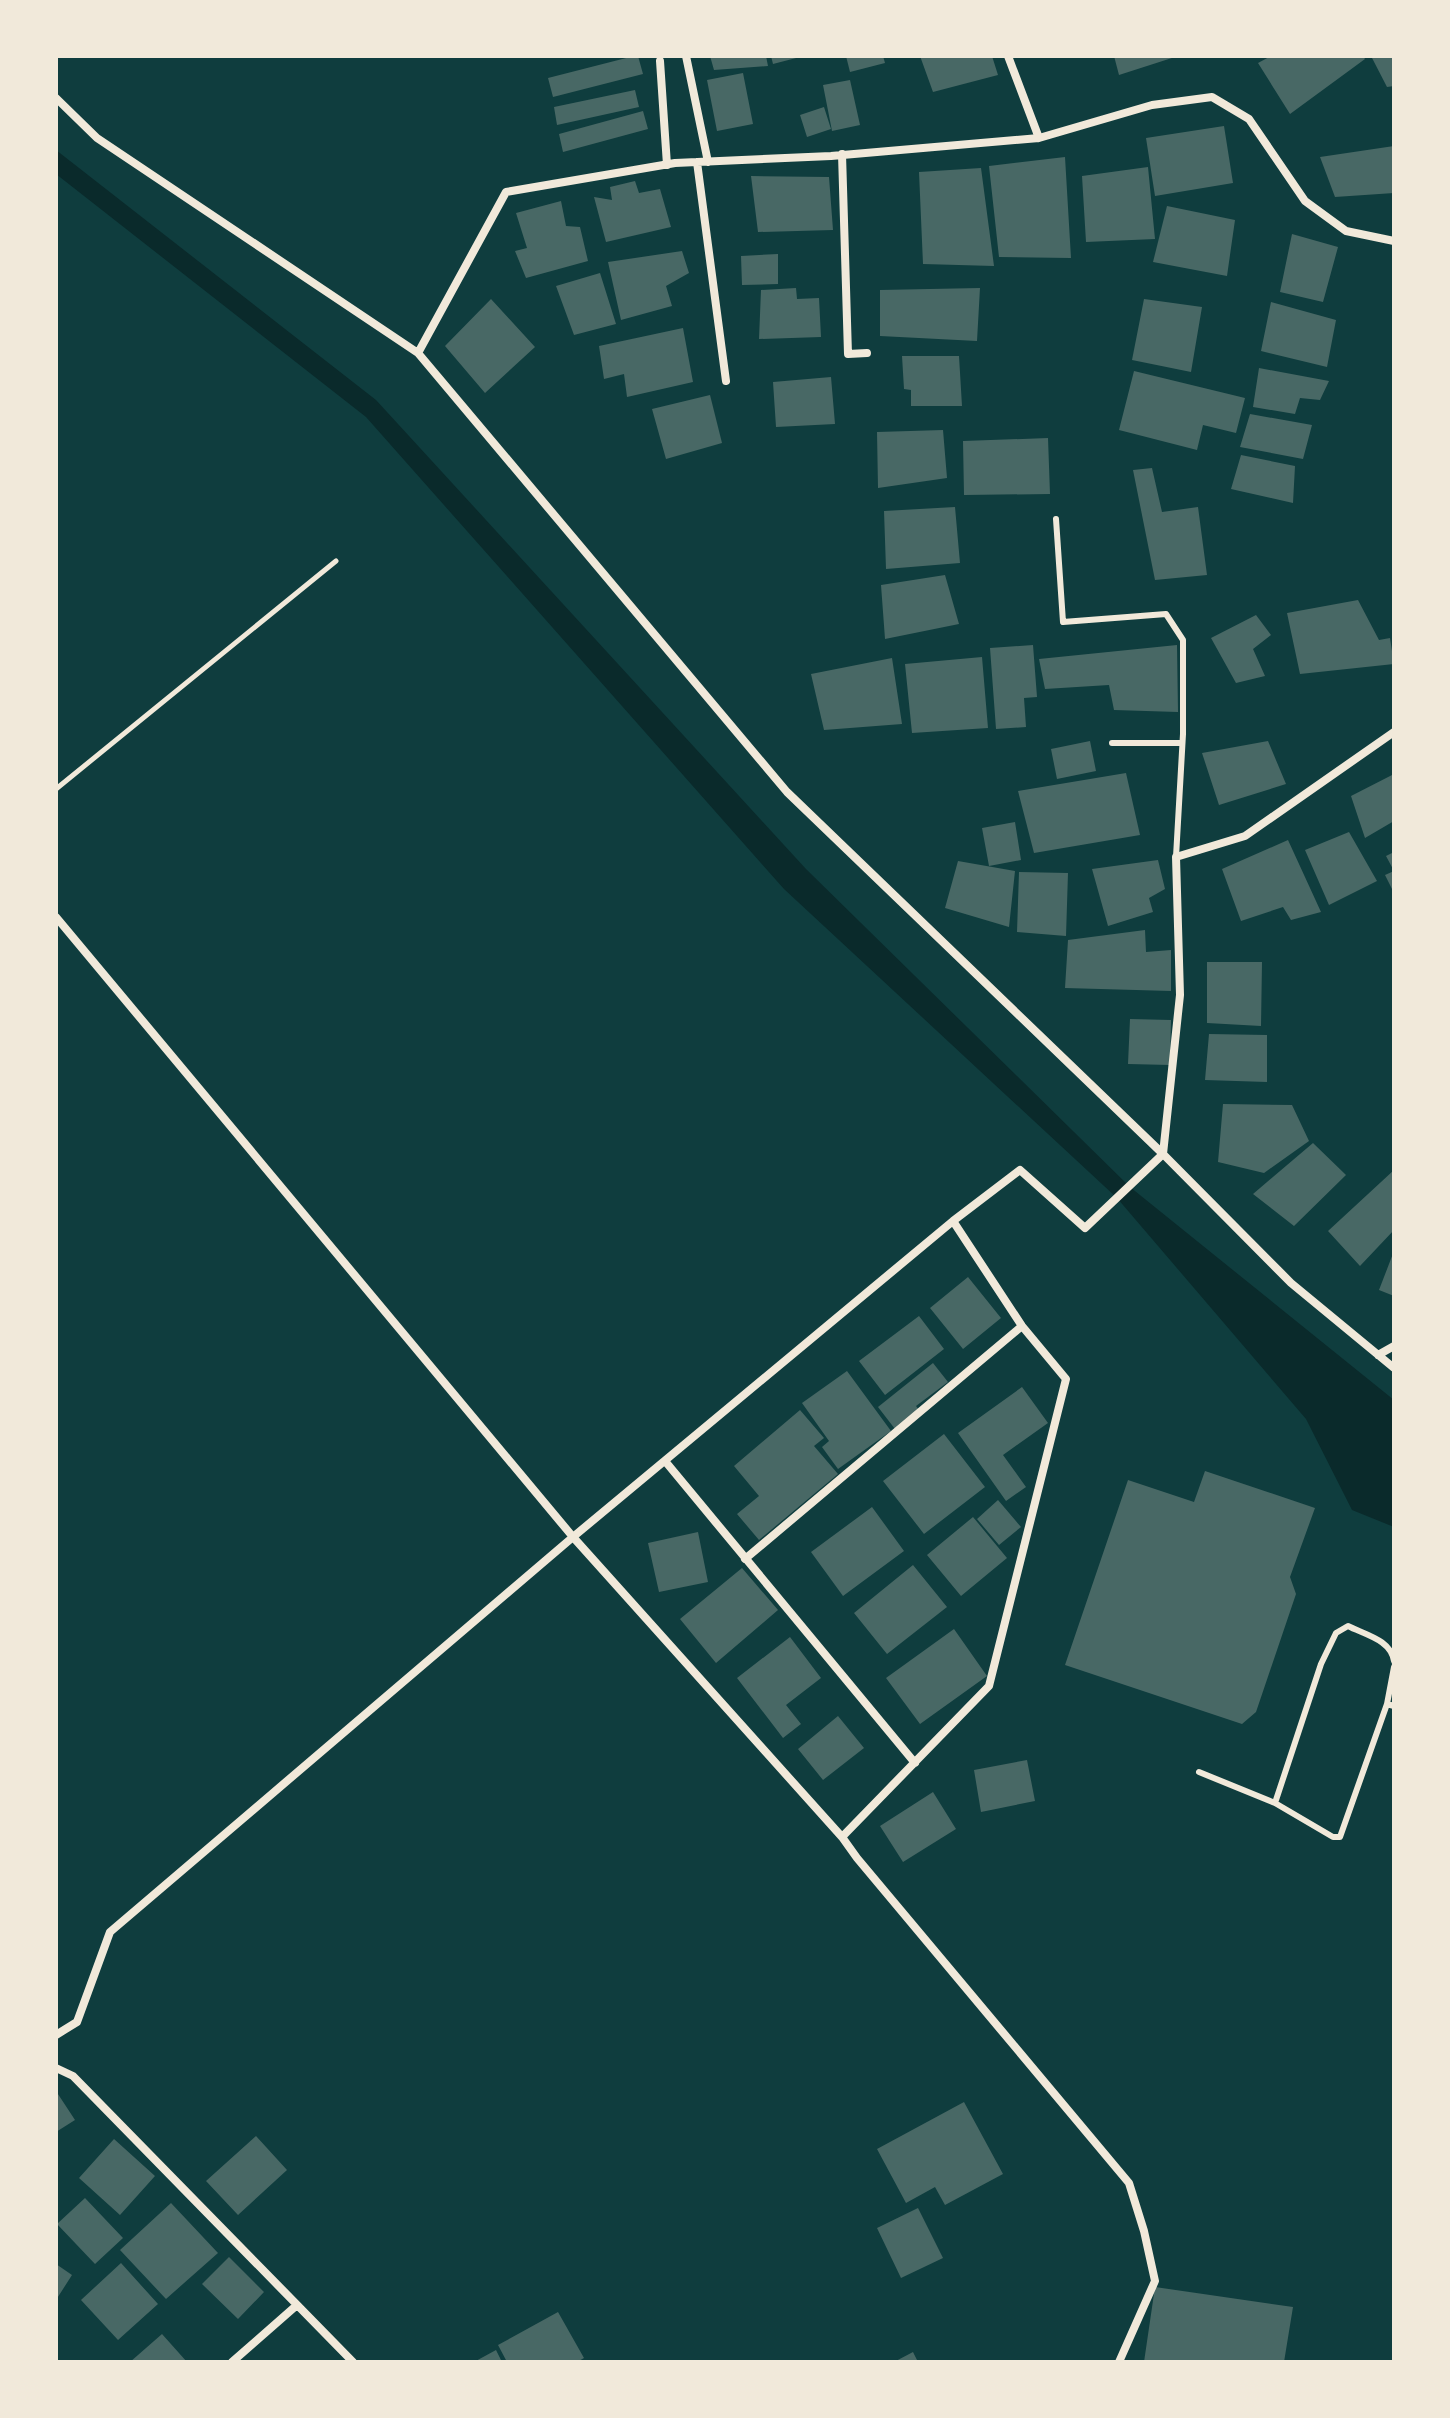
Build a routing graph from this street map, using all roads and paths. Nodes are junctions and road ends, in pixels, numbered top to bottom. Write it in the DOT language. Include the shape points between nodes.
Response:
graph roads {
  1 [pos="686,56"];
  2 [pos="1008,56"];
  3 [pos="660,61"];
  4 [pos="56,98"];
  5 [pos="1039,138"];
  6 [pos="842,154"];
  7 [pos="697,162"];
  8 [pos="708,162"];
  9 [pos="667,165"];
  10 [pos="1394,241"];
  11 [pos="418,353"];
  12 [pos="867,353"];
  13 [pos="726,381"];
  14 [pos="1056,519"];
  15 [pos="336,561"];
  16 [pos="1394,732"];
  17 [pos="1112,743"];
  18 [pos="1182,743"];
  19 [pos="56,789"];
  20 [pos="1176,857"];
  21 [pos="56,917"];
  22 [pos="1163,1154"];
  23 [pos="953,1221"];
  24 [pos="1022,1326"];
  25 [pos="1394,1346"];
  26 [pos="1378,1355"];
  27 [pos="1394,1368"];
  28 [pos="665,1461"];
  29 [pos="573,1537"];
  30 [pos="745,1559"];
  31 [pos="1394,1664"];
  32 [pos="1391,1705"];
  33 [pos="915,1763"];
  34 [pos="1199,1772"];
  35 [pos="1275,1803"];
  36 [pos="842,1837"];
  37 [pos="56,2035"];
  38 [pos="56,2068"];
  39 [pos="297,2305"];
  40 [pos="232,2362"];
  41 [pos="353,2362"];
  42 [pos="1119,2362"];
  1 -- 8 [label="street"];
  2 -- 5 [label="street"];
  3 -- 9 [label="street"];
  4 -- 11 [label="street" via="97,138"];
  5 -- 6 [label="street"];
  5 -- 10 [label="street" via="1152,105 1212,97 1249,119 1305,201 1346,231"];
  6 -- 8 [label="street"];
  6 -- 12 [label="street" via="848,354"];
  7 -- 8 [label="street"];
  7 -- 9 [label="street"];
  7 -- 13 [label="street"];
  9 -- 11 [label="street" via="506,192"];
  11 -- 22 [label="street" via="787,792"];
  14 -- 18 [label="lane" via="1063,622 1166,614 1183,640"];
  15 -- 19 [label="path"];
  16 -- 20 [label="street" via="1245,836"];
  17 -- 18 [label="lane"];
  18 -- 20 [label="lane"];
  20 -- 22 [label="street" via="1180,995"];
  21 -- 29 [label="street"];
  22 -- 23 [label="street" via="1085,1228 1020,1170"];
  22 -- 26 [label="street" via="1291,1283"];
  23 -- 24 [label="street"];
  23 -- 28 [label="street"];
  24 -- 30 [label="street"];
  24 -- 33 [label="street" via="1066,1379 989,1686"];
  25 -- 26 [label="street"];
  26 -- 27 [label="street"];
  28 -- 29 [label="street"];
  28 -- 30 [label="street"];
  29 -- 36 [label="street"];
  29 -- 37 [label="street" via="110,1932 77,2022"];
  30 -- 33 [label="street"];
  31 -- 32 [label="lane"];
  31 -- 35 [label="lane" via="1384,1643 1348,1626 1336,1633"];
  32 -- 35 [label="lane" via="1340,1837"];
  33 -- 36 [label="street"];
  34 -- 35 [label="lane"];
  36 -- 42 [label="street" via="1129,2183 1155,2281"];
  38 -- 39 [label="street" via="73,2076"];
  39 -- 40 [label="street"];
  39 -- 41 [label="street"];
}
